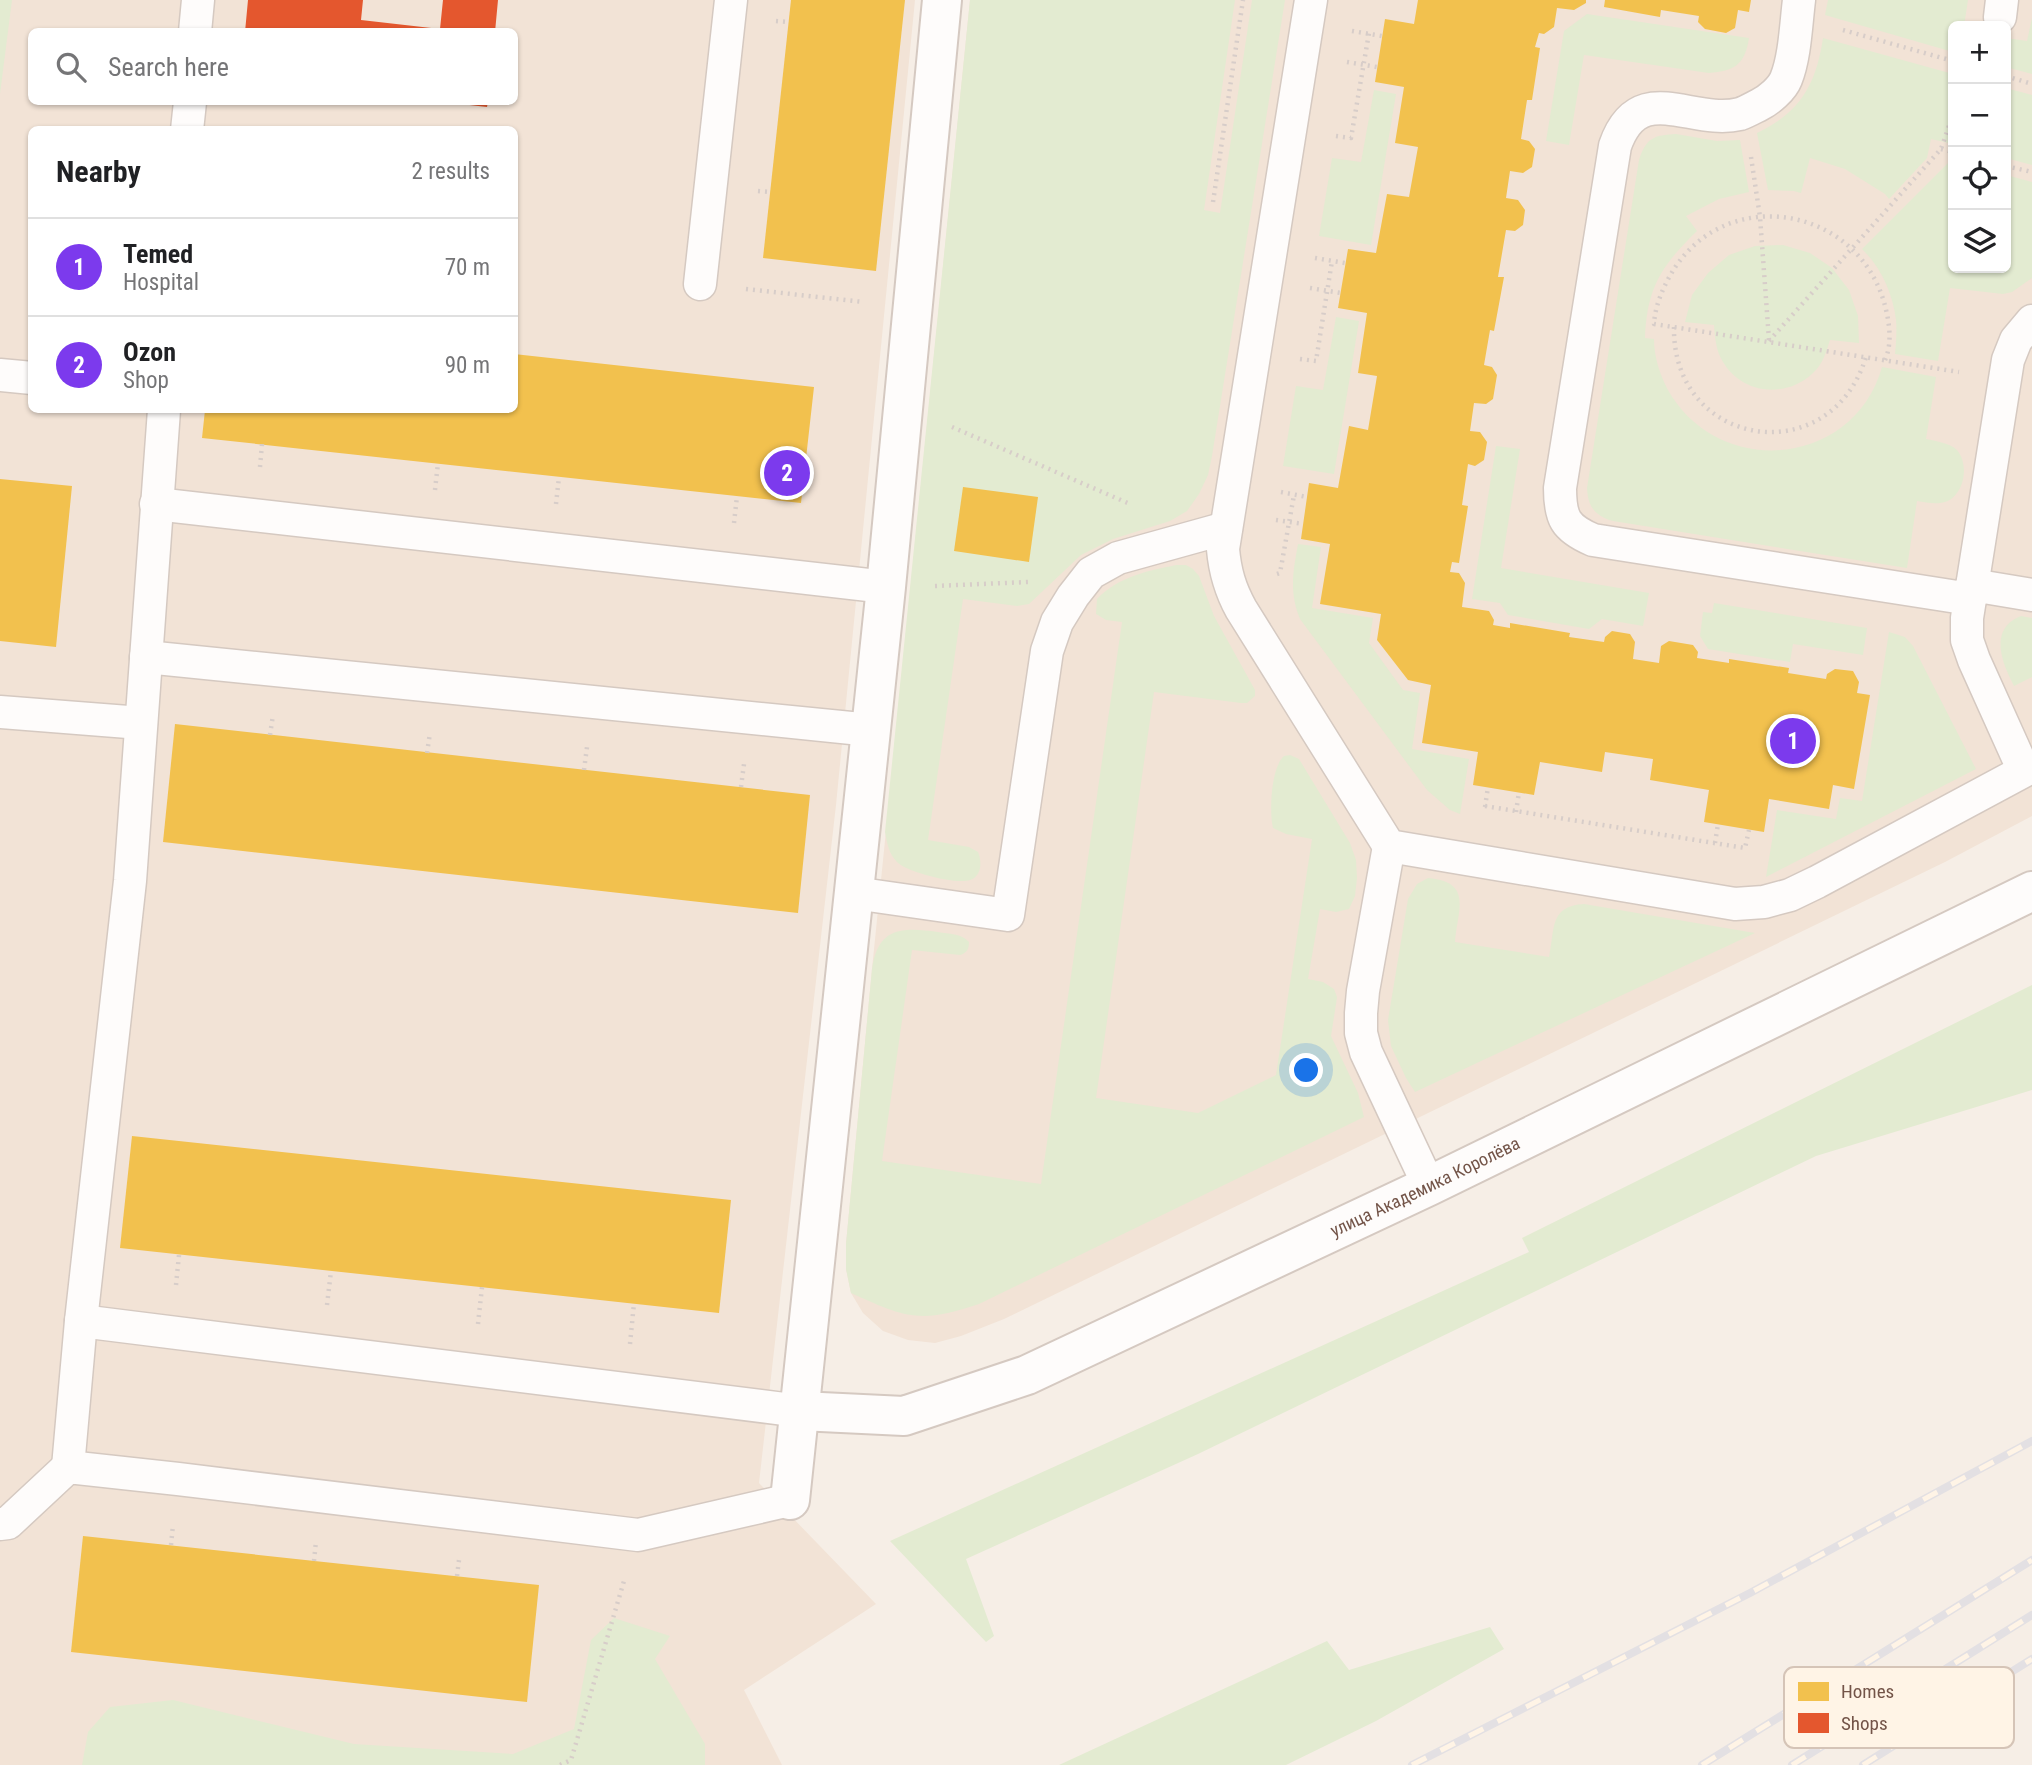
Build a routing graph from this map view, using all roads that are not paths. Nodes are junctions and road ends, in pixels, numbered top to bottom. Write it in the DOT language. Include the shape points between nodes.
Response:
graph roads {
  1 [pos="198,0"];
  2 [pos="731,0"];
  3 [pos="942,0"];
  4 [pos="1311,0"];
  5 [pos="1798,8"];
  6 [pos="195,28"];
  7 [pos="190,105"];
  8 [pos="187,126"];
  9 [pos="700,284"];
  10 [pos="2032,321"];
  11 [pos="0,375"];
  12 [pos="28,378"];
  13 [pos="164,413"];
  14 [pos="156,504"];
  15 [pos="1226,528"];
  16 [pos="886,587"];
  17 [pos="1971,592"];
  18 [pos="2032,595"];
  19 [pos="146,657"];
  20 [pos="0,712"];
  21 [pos="141,723"];
  22 [pos="871,730"];
  23 [pos="2028,779"];
  24 [pos="1389,846"];
  25 [pos="2032,891"];
  26 [pos="854,893"];
  27 [pos="1429,1186"];
  28 [pos="81,1321"];
  29 [pos="800,1411"];
  30 [pos="68,1467"];
  31 [pos="790,1500"];
  32 [pos="0,1524"];
  1 -- 6 [label="lane"];
  2 -- 9 [label="lane"];
  3 -- 16 [label="street"];
  4 -- 15 [label="lane"];
  5 -- 17 [label="lane" via="1786,81 1768,101 1740,114 1715,116 1646,110 1632,116 1621,130 1560,506 1567,522 1594,540"];
  7 -- 8 [label="lane"];
  10 -- 17 [label="lane" via="2016,340 2008,360"];
  11 -- 12 [label="lane"];
  13 -- 14 [label="lane"];
  14 -- 16 [label="lane"];
  14 -- 19 [label="lane"];
  15 -- 24 [label="lane" via="1223,549 1232,593"];
  15 -- 26 [label="lane" via="1118,558 1091,573 1057,622 1047,651 1008,915"];
  16 -- 22 [label="street"];
  17 -- 18 [label="lane"];
  17 -- 23 [label="lane" via="1967,639"];
  19 -- 21 [label="lane"];
  19 -- 22 [label="lane"];
  20 -- 21 [label="lane"];
  21 -- 28 [label="lane" via="130,881"];
  22 -- 26 [label="street"];
  23 -- 24 [label="lane" via="1790,895 1764,902 1735,904"];
  24 -- 27 [label="lane" via="1363,991 1362,1033 1374,1070"];
  25 -- 27 [label="street, улица Академика Королёва"];
  26 -- 29 [label="street"];
  27 -- 29 [label="street, улица Академика Королёва" via="1027,1374 904,1416"];
  28 -- 29 [label="lane"];
  28 -- 30 [label="lane"];
  29 -- 31 [label="street"];
  30 -- 31 [label="lane" via="638,1535"];
  30 -- 32 [label="lane" via="8,1524"];
}
